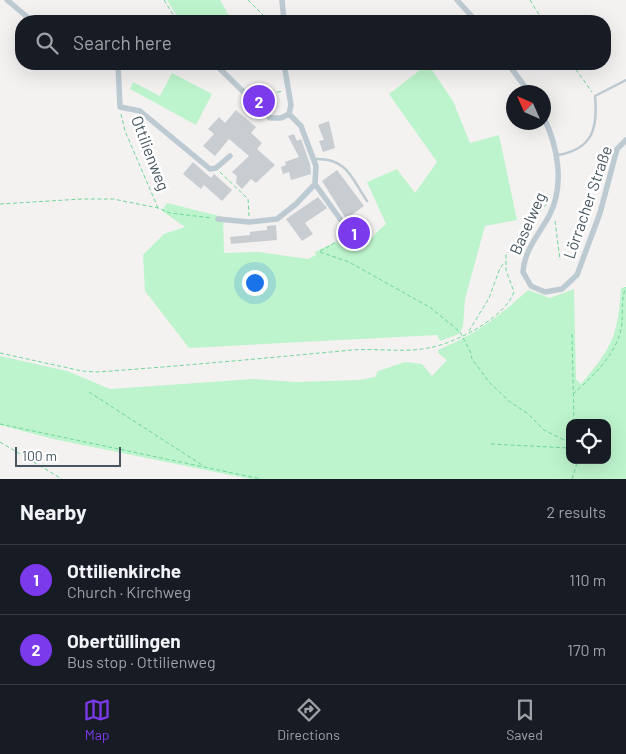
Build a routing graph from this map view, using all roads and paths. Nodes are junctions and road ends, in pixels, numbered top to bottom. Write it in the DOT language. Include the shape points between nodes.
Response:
graph roads {
  1 [pos="7,0"];
  2 [pos="164,0"];
  3 [pos="248,0"];
  4 [pos="282,0"];
  5 [pos="457,0"];
  6 [pos="530,0"];
  7 [pos="25,15"];
  8 [pos="173,15"];
  9 [pos="263,15"];
  10 [pos="283,15"];
  11 [pos="471,15"];
  12 [pos="539,15"];
  13 [pos="117,70"];
  14 [pos="221,70"];
  15 [pos="285,70"];
  16 [pos="512,70"];
  17 [pos="576,70"];
  18 [pos="626,80"];
  19 [pos="524,85"];
  20 [pos="281,92"];
  21 [pos="595,96"];
  22 [pos="250,100"];
  23 [pos="120,107"];
  24 [pos="289,114"];
  25 [pos="550,130"];
  26 [pos="626,140"];
  27 [pos="556,155"];
  28 [pos="230,156"];
  29 [pos="314,159"];
  30 [pos="216,168"];
  31 [pos="314,184"];
  32 [pos="367,201"];
  33 [pos="554,202"];
  34 [pos="0,204"];
  35 [pos="158,208"];
  36 [pos="548,216"];
  37 [pos="218,219"];
  38 [pos="350,220"];
  39 [pos="249,222"];
  40 [pos="343,223"];
  41 [pos="340,238"];
  42 [pos="560,260"];
  43 [pos="505,262"];
  44 [pos="527,281"];
  45 [pos="626,287"];
  46 [pos="469,332"];
  47 [pos="572,334"];
  48 [pos="462,336"];
  49 [pos="0,353"];
  50 [pos="89,392"];
  51 [pos="573,394"];
  52 [pos="574,419"];
  53 [pos="0,424"];
  54 [pos="566,441"];
  55 [pos="0,442"];
  56 [pos="491,444"];
  57 [pos="566,448"];
  58 [pos="577,464"];
  59 [pos="204,467"];
  60 [pos="62,479"];
  61 [pos="261,479"];
  62 [pos="572,479"];
  1 -- 7 [label="street"];
  2 -- 8 [label="path"];
  3 -- 9 [label="path"];
  4 -- 10 [label="street"];
  5 -- 11 [label="street"];
  6 -- 12 [label="path"];
  13 -- 23 [label="street"];
  14 -- 22 [label="street"];
  15 -- 24 [label="street" via="291,105"];
  16 -- 19 [label="street"];
  17 -- 21 [label="path"];
  18 -- 21 [label="lane"];
  20 -- 22 [label="path"];
  21 -- 27 [label="lane" via="596,117 588,140 572,152"];
  22 -- 24 [label="street" via="270,118 276,120"];
  23 -- 30 [label="street" via="140,111 206,167"];
  23 -- 35 [label="path, Ottilienweg" via="125,131"];
  24 -- 29 [label="street" via="301,126"];
  25 -- 27 [label="street, Baselweg"];
  26 -- 44 [label="street, Lörracher Straße" via="617,149 600,213 577,275 570,284 554,291 537,289"];
  27 -- 33 [label="street, Baselweg" via="558,178"];
  28 -- 30 [label="street"];
  29 -- 31 [label="street" via="317,172"];
  29 -- 32 [label="lane" via="328,159 341,164"];
  30 -- 39 [label="path" via="248,199"];
  31 -- 39 [label="street" via="282,216 271,221"];
  31 -- 40 [label="street"];
  33 -- 36 [label="street, Baselweg"];
  33 -- 43 [label="path" via="546,203 509,249"];
  34 -- 35 [label="path" via="113,199"];
  35 -- 37 [label="path" via="184,216"];
  36 -- 42 [label="path" via="557,224"];
  36 -- 44 [label="street, Baselweg" via="523,264"];
  37 -- 39 [label="street"];
  38 -- 41 [label="path" via="356,219 364,228 358,245"];
  40 -- 41 [label="path"];
  41 -- 48 [label="path" via="320,252 349,262 422,302"];
  43 -- 46 [label="path"];
  43 -- 46 [label="path" via="514,292 511,300 496,315"];
  45 -- 51 [label="path" via="622,298 621,330 614,348"];
  46 -- 48 [label="path"];
  47 -- 51 [label="path"];
  48 -- 49 [label="path" via="427,349 360,350 97,372"];
  48 -- 54 [label="path" via="472,359 489,382 544,430"];
  50 -- 59 [label="path"];
  51 -- 52 [label="path"];
  53 -- 59 [label="path"];
  55 -- 60 [label="path"];
  56 -- 57 [label="path"];
  58 -- 62 [label="path"];
  59 -- 61 [label="path"];
}
